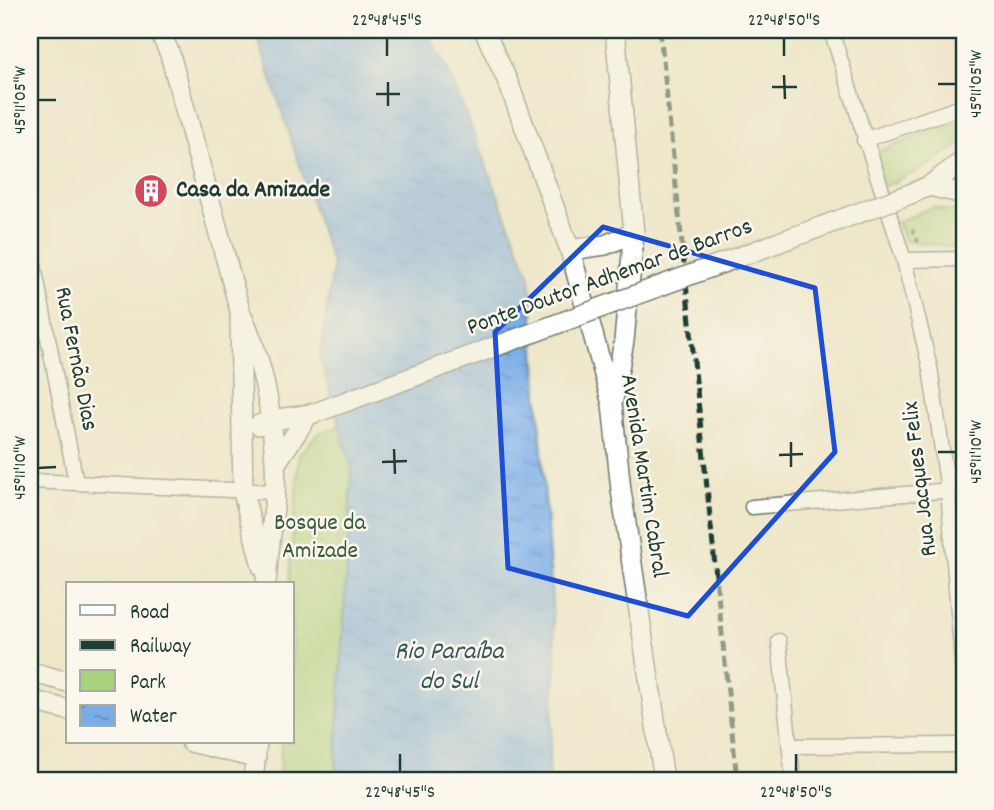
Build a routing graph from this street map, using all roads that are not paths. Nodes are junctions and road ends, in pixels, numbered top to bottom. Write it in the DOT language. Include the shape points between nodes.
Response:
graph roads {
  1 [pos="159,30"];
  2 [pos="484,30"];
  3 [pos="615,30"];
  4 [pos="831,30"];
  5 [pos="964,106"];
  6 [pos="864,140"];
  7 [pos="964,160"];
  8 [pos="929,186"];
  9 [pos="964,194"];
  10 [pos="634,233"];
  11 [pos="30,245"];
  12 [pos="570,250"];
  13 [pos="904,260"];
  14 [pos="964,260"];
  15 [pos="240,312"];
  16 [pos="612,404"];
  17 [pos="315,413"];
  18 [pos="269,420"];
  19 [pos="242,433"];
  20 [pos="276,463"];
  21 [pos="30,481"];
  22 [pos="76,482"];
  23 [pos="964,489"];
  24 [pos="948,490"];
  25 [pos="243,492"];
  26 [pos="273,492"];
  27 [pos="752,507"];
  28 [pos="266,582"];
  29 [pos="779,641"];
  30 [pos="30,672"];
  31 [pos="66,681"];
  32 [pos="964,685"];
  33 [pos="30,700"];
  34 [pos="66,709"];
  35 [pos="207,744"];
  36 [pos="964,745"];
  37 [pos="790,746"];
  38 [pos="256,750"];
  39 [pos="253,780"];
  40 [pos="664,780"];
  41 [pos="793,780"];
  1 -- 15 [label="street" via="170,54"];
  2 -- 12 [label="street, Avenida Martim Cabral"];
  3 -- 10 [label="street"];
  4 -- 6 [label="street, Rua Jacques Felix"];
  5 -- 6 [label="street"];
  6 -- 13 [label="street, Rua Jacques Felix"];
  7 -- 8 [label="street, Ponte Doutor Adhemar de Barros"];
  8 -- 9 [label="street"];
  8 -- 17 [label="street, Ponte Doutor Adhemar de Barros, bridge"];
  10 -- 12 [label="street" via="605,245"];
  10 -- 16 [label="street" via="624,341"];
  11 -- 22 [label="street, Rua Fernão Dias"];
  12 -- 16 [label="street, Avenida Martim Cabral"];
  13 -- 14 [label="street"];
  13 -- 24 [label="street, Rua Jacques Felix" via="930,368"];
  15 -- 18 [label="street" via="261,370"];
  15 -- 19 [label="street"];
  16 -- 40 [label="street, Avenida Martim Cabral"];
  17 -- 18 [label="street, Ponte Doutor Adhemar de Barros"];
  17 -- 20 [label="street"];
  18 -- 19 [label="street"];
  18 -- 20 [label="street"];
  19 -- 25 [label="street"];
  20 -- 26 [label="street"];
  21 -- 22 [label="street"];
  22 -- 25 [label="street"];
  23 -- 24 [label="street"];
  24 -- 27 [label="street"];
  24 -- 32 [label="street, Rua Jacques Felix"];
  25 -- 26 [label="street"];
  25 -- 28 [label="street"];
  26 -- 28 [label="street"];
  29 -- 37 [label="street"];
  30 -- 31 [label="street"];
  33 -- 34 [label="street"];
  35 -- 38 [label="street"];
  36 -- 37 [label="street"];
  37 -- 41 [label="street"];
  38 -- 39 [label="street"];
}
